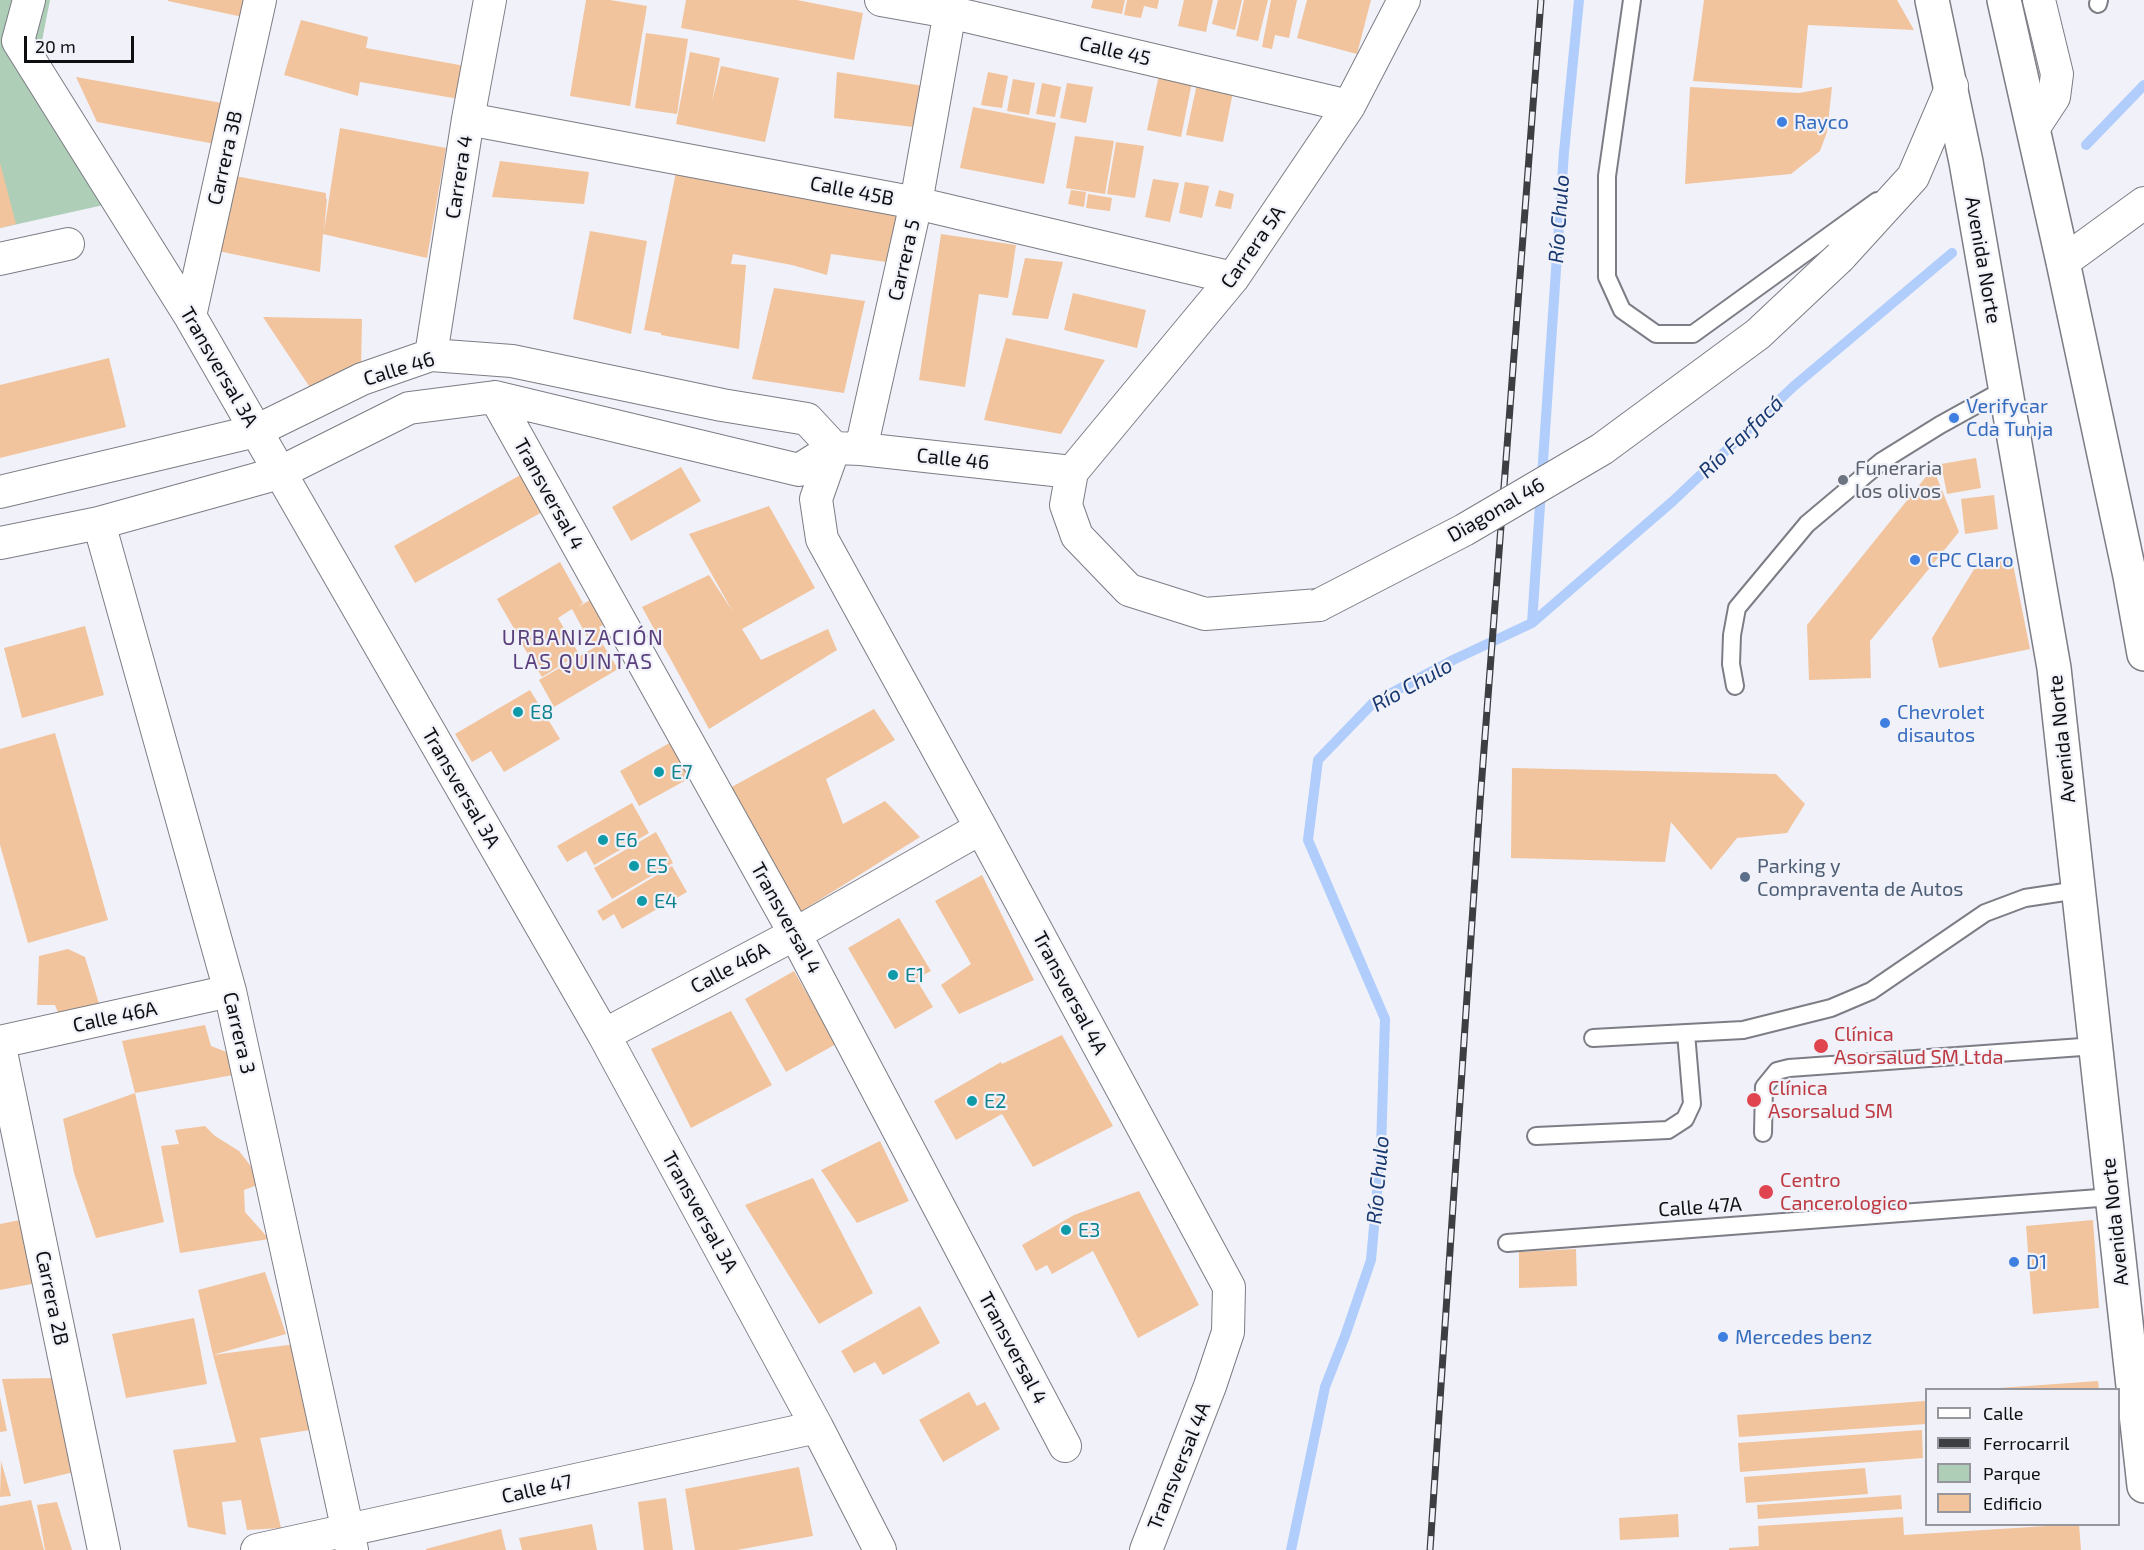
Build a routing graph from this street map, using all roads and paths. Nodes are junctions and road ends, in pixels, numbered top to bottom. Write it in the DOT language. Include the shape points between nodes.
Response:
graph roads {
  1 [pos="28,0"];
  2 [pos="260,0"];
  3 [pos="490,0"];
  4 [pos="881,0"];
  5 [pos="1404,0"];
  6 [pos="1632,0"];
  7 [pos="1932,0"];
  8 [pos="2004,0"];
  9 [pos="2039,0"];
  10 [pos="951,6"];
  11 [pos="1952,86"];
  12 [pos="1349,106"];
  13 [pos="468,119"];
  14 [pos="2033,129"];
  15 [pos="1913,177"];
  16 [pos="916,203"];
  17 [pos="2144,203"];
  18 [pos="68,244"];
  19 [pos="0,259"];
  20 [pos="2063,262"];
  21 [pos="1233,278"];
  22 [pos="190,316"];
  23 [pos="431,355"];
  24 [pos="2005,389"];
  25 [pos="495,397"];
  26 [pos="256,431"];
  27 [pos="848,448"];
  28 [pos="1072,472"];
  29 [pos="279,473"];
  30 [pos="0,492"];
  31 [pos="99,523"];
  32 [pos="0,543"];
  33 [pos="2137,580"];
  34 [pos="2144,654"];
  35 [pos="1735,686"];
  36 [pos="981,828"];
  37 [pos="2078,890"];
  38 [pos="795,934"];
  39 [pos="230,992"];
  40 [pos="1686,1033"];
  41 [pos="604,1035"];
  42 [pos="1593,1038"];
  43 [pos="0,1042"];
  44 [pos="2096,1046"];
  45 [pos="0,1047"];
  46 [pos="1763,1133"];
  47 [pos="1536,1136"];
  48 [pos="2112,1197"];
  49 [pos="1507,1243"];
  50 [pos="817,1427"];
  51 [pos="1065,1446"];
  52 [pos="2144,1486"];
  53 [pos="350,1540"];
  54 [pos="104,1550"];
  55 [pos="257,1550"];
  56 [pos="880,1550"];
  57 [pos="1146,1550"];
  1 -- 22 [label="street, Transversal 3A" via="18,41"];
  2 -- 22 [label="street, Carrera 3B"];
  3 -- 13 [label="street, Carrera 4"];
  4 -- 10 [label="street, Calle 45"];
  5 -- 12 [label="street, Carrera 5A"];
  6 -- 15 [label="lane" via="1607,176 1607,277 1622,310 1656,334 1693,334"];
  7 -- 11 [label="main road, Avenida Norte"];
  8 -- 14 [label="main road"];
  9 -- 14 [label="street" via="2057,74 2054,96"];
  10 -- 12 [label="street, Calle 45"];
  10 -- 16 [label="street, Carrera 5"];
  11 -- 15 [label="street, Diagonal 46"];
  11 -- 24 [label="main road, Avenida Norte"];
  12 -- 21 [label="street, Carrera 5A"];
  13 -- 16 [label="street, Calle 45B"];
  13 -- 23 [label="street, Carrera 4"];
  14 -- 20 [label="main road"];
  15 -- 28 [label="street, Diagonal 46, bridge" via="1840,256 1758,333 1602,449 1464,530 1319,605 1205,614 1129,590 1077,536 1066,505"];
  16 -- 21 [label="street, Calle 45B"];
  16 -- 27 [label="street, Carrera 5"];
  17 -- 20 [label="street"];
  18 -- 19 [label="street"];
  20 -- 33 [label="main road"];
  21 -- 28 [label="street, Carrera 5A"];
  22 -- 26 [label="street, Transversal 3A"];
  23 -- 26 [label="street, Calle 46" via="362,379"];
  23 -- 27 [label="street, Calle 46" via="512,361 807,419"];
  24 -- 35 [label="lane" via="1882,461 1807,524 1737,608 1731,664"];
  24 -- 37 [label="main road, Avenida Norte" via="2054,668"];
  25 -- 27 [label="street, Calle 46" via="799,470"];
  25 -- 29 [label="street, Calle 46" via="409,408"];
  25 -- 38 [label="street, Transversal 4"];
  26 -- 29 [label="street, Transversal 3A"];
  26 -- 30 [label="street, Calle 46"];
  27 -- 28 [label="street, Calle 46"];
  27 -- 36 [label="street, Transversal 4A" via="816,499 822,539"];
  29 -- 31 [label="street, Calle 46"];
  29 -- 41 [label="street, Transversal 3A"];
  31 -- 32 [label="street, Calle 46"];
  31 -- 39 [label="street, Carrera 3"];
  33 -- 34 [label="main road"];
  36 -- 38 [label="street, Calle 46A"];
  36 -- 57 [label="street, Transversal 4A" via="1229,1287 1228,1332"];
  37 -- 40 [label="lane" via="2025,898 1985,913 1871,991 1831,1008 1743,1030"];
  37 -- 44 [label="main road, Avenida Norte"];
  38 -- 41 [label="street, Calle 46A"];
  38 -- 51 [label="street, Transversal 4"];
  39 -- 43 [label="street, Calle 46A"];
  39 -- 53 [label="street, Carrera 3"];
  40 -- 42 [label="lane"];
  40 -- 47 [label="lane" via="1692,1104 1685,1119 1668,1130"];
  41 -- 50 [label="street, Transversal 3A"];
  44 -- 46 [label="lane" via="1777,1071 1764,1087"];
  44 -- 48 [label="main road, Avenida Norte"];
  45 -- 54 [label="street, Carrera 2B"];
  48 -- 49 [label="lane, Calle 47A"];
  48 -- 52 [label="main road, Avenida Norte"];
  50 -- 53 [label="street, Calle 47"];
  50 -- 56 [label="street, Transversal 3A"];
  53 -- 55 [label="street, Calle 47"];
}
